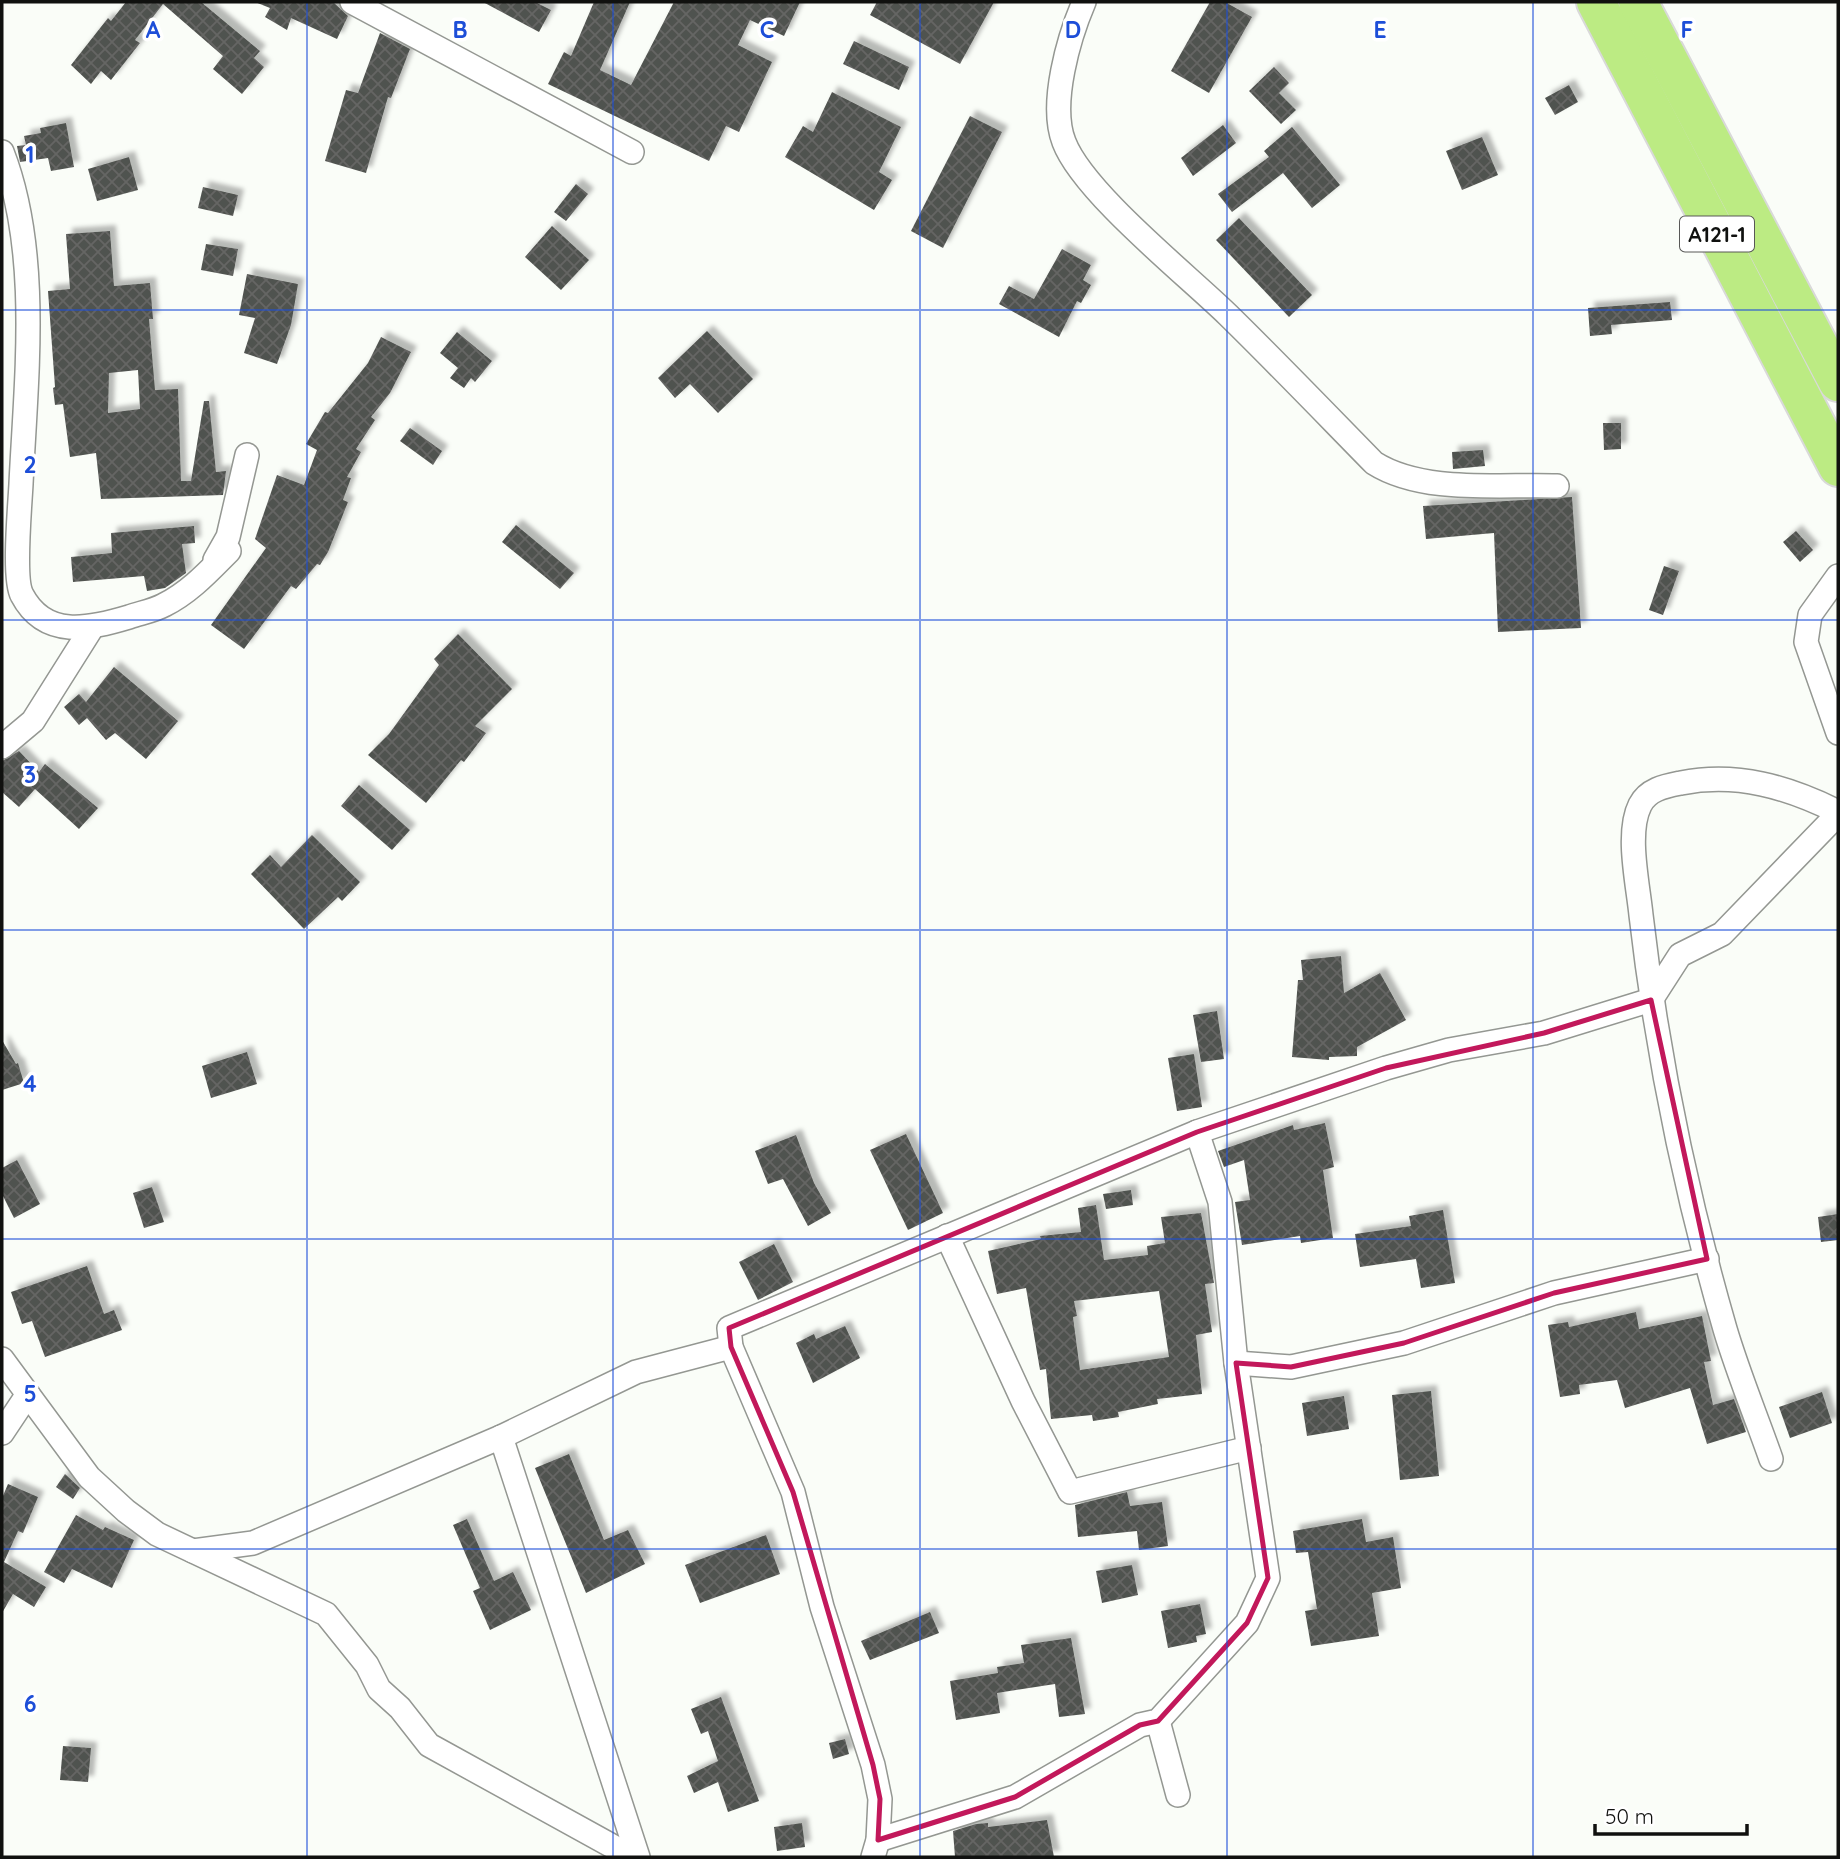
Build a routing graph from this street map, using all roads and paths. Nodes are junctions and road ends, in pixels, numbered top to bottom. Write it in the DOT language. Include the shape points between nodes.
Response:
graph roads {
  1 [pos="352,2"];
  2 [pos="1084,2"];
  3 [pos="1596,2"];
  4 [pos="1638,2"];
  5 [pos="2,152"];
  6 [pos="632,152"];
  7 [pos="1838,382"];
  8 [pos="247,455"];
  9 [pos="1838,467"];
  10 [pos="1557,486"];
  11 [pos="229,551"];
  12 [pos="205,574"];
  13 [pos="1838,576"];
  14 [pos="91,629"];
  15 [pos="1838,733"];
  16 [pos="2,747"];
  17 [pos="1838,813"];
  18 [pos="1651,1000"];
  19 [pos="1197,1132"];
  20 [pos="947,1236"];
  21 [pos="1707,1259"];
  22 [pos="731,1347"];
  23 [pos="2,1359"];
  24 [pos="1236,1363"];
  25 [pos="28,1394"];
  26 [pos="2,1433"];
  27 [pos="501,1437"];
  28 [pos="1249,1448"];
  29 [pos="1772,1459"];
  30 [pos="193,1551"];
  31 [pos="1158,1721"];
  32 [pos="1178,1795"];
  33 [pos="875,1849"];
  34 [pos="632,1857"];
  35 [pos="638,1857"];
  1 -- 6 [label="street"];
  2 -- 10 [label="street" via="1062,75 1059,120 1072,159 1107,200 1374,463 1417,482"];
  3 -- 9 [label="highway, A121-1"];
  4 -- 7 [label="highway, A121-1"];
  5 -- 14 [label="street" via="27,271 20,593 37,615 54,626"];
  8 -- 12 [label="street" via="228,537"];
  11 -- 12 [label="street"];
  12 -- 14 [label="street" via="163,606"];
  13 -- 15 [label="street" via="1810,615 1805,642"];
  14 -- 16 [label="street" via="33,721"];
  17 -- 18 [label="street" via="1722,934 1680,955"];
  17 -- 18 [label="street" via="1806,796 1754,781 1708,778 1659,787 1640,804 1633,841"];
  18 -- 19 [label="street" via="1544,1033 1449,1050 1385,1068"];
  18 -- 21 [label="street"];
  19 -- 20 [label="street"];
  19 -- 24 [label="street" via="1220,1202"];
  20 -- 22 [label="street" via="729,1328"];
  20 -- 28 [label="street" via="1070,1492"];
  21 -- 24 [label="street" via="1554,1293 1391,1346 1291,1367"];
  21 -- 29 [label="street" via="1726,1332"];
  22 -- 27 [label="street" via="636,1372"];
  22 -- 33 [label="street" via="793,1492 822,1607 873,1765 880,1799"];
  23 -- 25 [label="street"];
  24 -- 28 [label="street"];
  25 -- 26 [label="street"];
  25 -- 30 [label="street" via="89,1477 157,1534"];
  27 -- 30 [label="street" via="253,1543"];
  27 -- 35 [label="street"];
  28 -- 31 [label="street" via="1268,1578 1247,1623"];
  30 -- 34 [label="street" via="326,1614 360,1656 379,1689 429,1745"];
  31 -- 32 [label="street"];
  31 -- 33 [label="street" via="1140,1725 1015,1797"];
}
